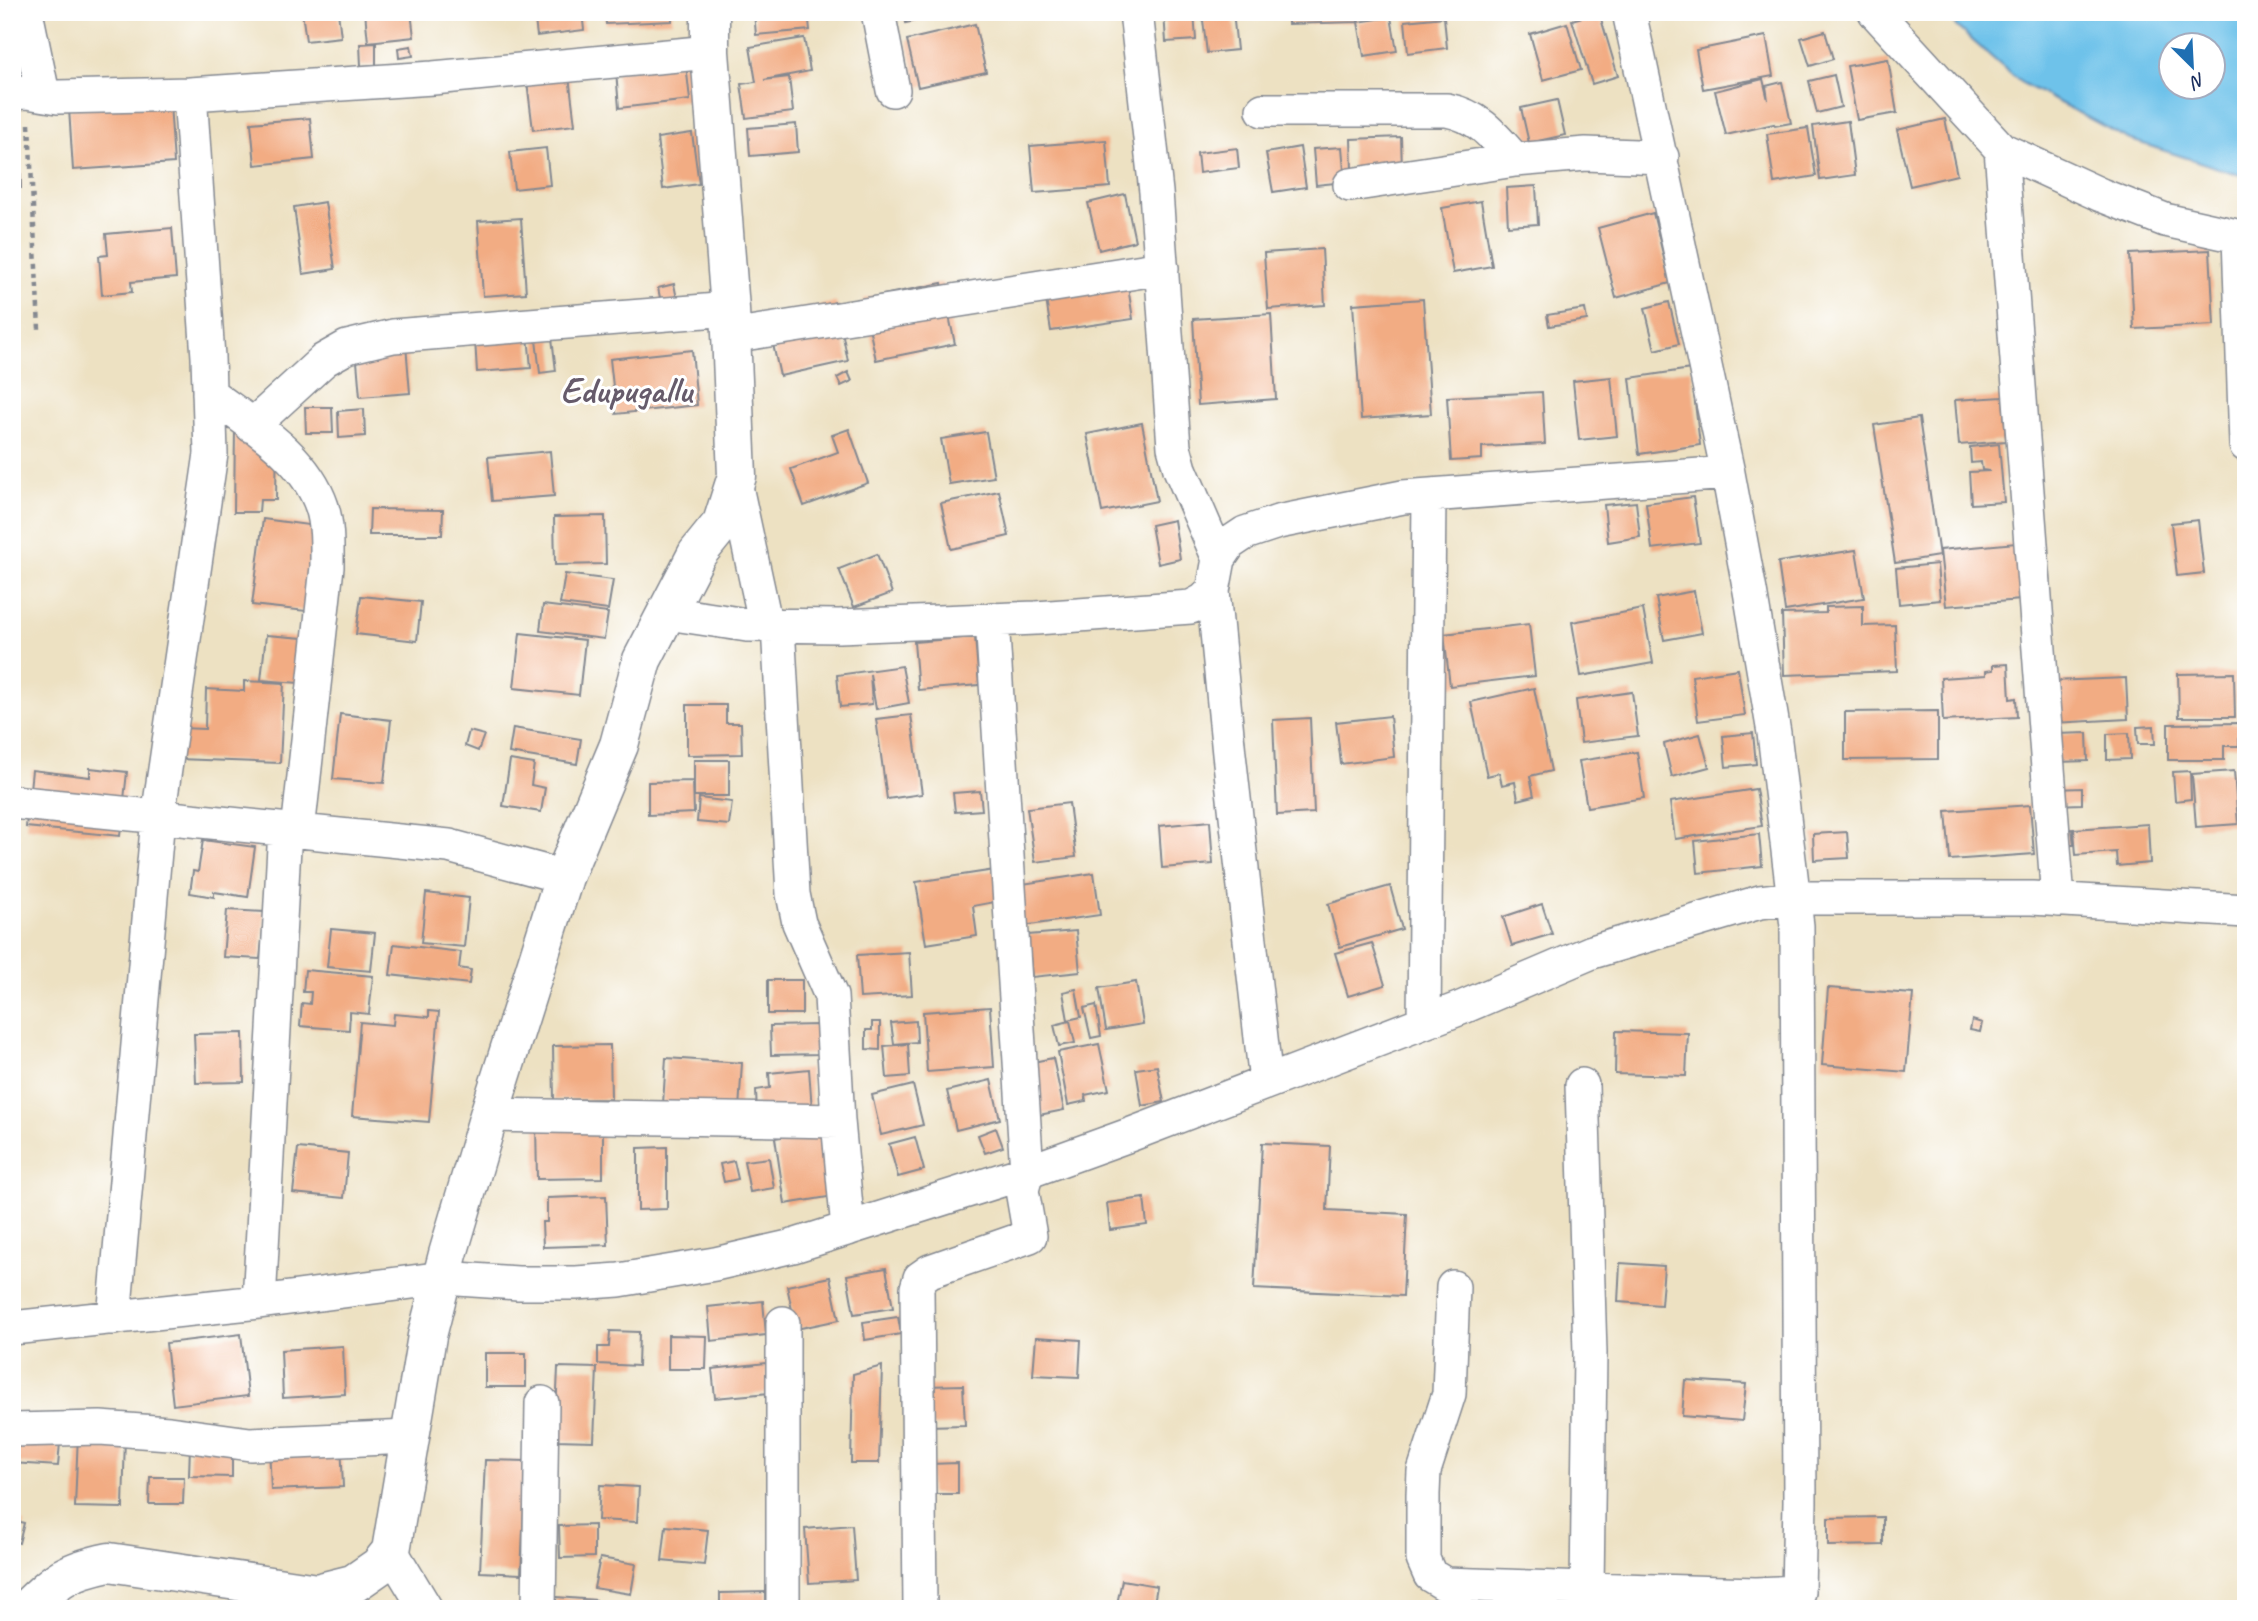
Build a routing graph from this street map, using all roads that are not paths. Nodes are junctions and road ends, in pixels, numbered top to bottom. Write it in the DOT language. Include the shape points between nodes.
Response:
graph roads {
  1 [pos="26,12"];
  2 [pos="710,12"];
  3 [pos="878,12"];
  4 [pos="1136,12"];
  5 [pos="1629,12"];
  6 [pos="1875,12"];
  7 [pos="710,52"];
  8 [pos="893,90"];
  9 [pos="27,93"];
  10 [pos="190,94"];
  11 [pos="1263,110"];
  12 [pos="2001,149"];
  13 [pos="1662,157"];
  14 [pos="1515,160"];
  15 [pos="1350,185"];
  16 [pos="2242,238"];
  17 [pos="1162,268"];
  18 [pos="731,322"];
  19 [pos="209,393"];
  20 [pos="252,426"];
  21 [pos="2246,445"];
  22 [pos="1728,472"];
  23 [pos="735,482"];
  24 [pos="1429,495"];
  25 [pos="1216,575"];
  26 [pos="667,613"];
  27 [pos="992,620"];
  28 [pos="772,626"];
  29 [pos="12,802"];
  30 [pos="159,817"];
  31 [pos="291,830"];
  32 [pos="564,877"];
  33 [pos="1794,898"];
  34 [pos="2058,900"];
  35 [pos="2246,911"];
  36 [pos="1424,1021"];
  37 [pos="1266,1082"];
  38 [pos="1582,1085"];
  39 [pos="489,1115"];
  40 [pos="838,1121"];
  41 [pos="1025,1181"];
  42 [pos="848,1229"];
  43 [pos="443,1279"];
  44 [pos="1453,1287"];
  45 [pos="259,1302"];
  46 [pos="114,1318"];
  47 [pos="783,1323"];
  48 [pos="12,1328"];
  49 [pos="542,1403"];
  50 [pos="12,1430"];
  51 [pos="409,1437"];
  52 [pos="391,1551"];
  53 [pos="1587,1599"];
  54 [pos="26,1609"];
  55 [pos="426,1609"];
  56 [pos="539,1609"];
  57 [pos="783,1609"];
  58 [pos="920,1609"];
  1 -- 9 [label="street"];
  2 -- 7 [label="main road"];
  3 -- 8 [label="street"];
  4 -- 17 [label="street"];
  5 -- 13 [label="street"];
  6 -- 12 [label="street"];
  7 -- 10 [label="street" via="433,78"];
  7 -- 18 [label="main road"];
  9 -- 10 [label="street" via="58,97"];
  10 -- 19 [label="street"];
  11 -- 14 [label="street" via="1447,110 1466,114"];
  12 -- 16 [label="street" via="2165,220"];
  12 -- 34 [label="street"];
  13 -- 14 [label="street" via="1586,154"];
  13 -- 22 [label="street"];
  14 -- 15 [label="street"];
  16 -- 21 [label="street"];
  17 -- 18 [label="street"];
  17 -- 25 [label="street" via="1174,447"];
  18 -- 20 [label="street" via="393,336 347,347 324,360"];
  18 -- 23 [label="main road"];
  19 -- 20 [label="street"];
  19 -- 30 [label="street" via="209,482"];
  20 -- 31 [label="street" via="292,456 309,479 322,508 326,532 327,567"];
  22 -- 24 [label="street"];
  22 -- 33 [label="street" via="1774,733"];
  23 -- 26 [label="main road" via="722,523 697,554"];
  23 -- 28 [label="street"];
  24 -- 25 [label="street" via="1278,522 1245,533 1230,543"];
  24 -- 36 [label="street"];
  25 -- 27 [label="street" via="1204,600 1191,607"];
  25 -- 37 [label="street" via="1229,754"];
  26 -- 28 [label="street"];
  26 -- 32 [label="main road" via="642,660 619,745"];
  27 -- 28 [label="street"];
  27 -- 41 [label="street"];
  28 -- 40 [label="street" via="793,894 799,923 831,996"];
  29 -- 30 [label="street"];
  30 -- 31 [label="street"];
  30 -- 46 [label="street"];
  31 -- 32 [label="street" via="449,846"];
  31 -- 45 [label="street"];
  32 -- 39 [label="main road"];
  33 -- 34 [label="street"];
  33 -- 36 [label="street" via="1760,902 1592,952"];
  33 -- 53 [label="street" via="1798,953 1798,1592"];
  34 -- 35 [label="street"];
  36 -- 37 [label="street"];
  37 -- 41 [label="street"];
  38 -- 53 [label="street" via="1590,1353"];
  39 -- 40 [label="street"];
  39 -- 43 [label="main road"];
  40 -- 42 [label="street"];
  41 -- 42 [label="street"];
  41 -- 58 [label="street" via="1030,1236 930,1271 916,1288"];
  42 -- 43 [label="street" via="715,1264 619,1280 518,1283"];
  43 -- 45 [label="street"];
  43 -- 51 [label="main road" via="427,1336"];
  44 -- 53 [label="street" via="1449,1394 1424,1471 1426,1567 1445,1584"];
  45 -- 46 [label="street"];
  46 -- 48 [label="street"];
  47 -- 57 [label="street"];
  49 -- 56 [label="street"];
  50 -- 51 [label="street" via="100,1428 250,1444"];
  51 -- 52 [label="main road"];
  52 -- 54 [label="main road" via="353,1584 317,1592 109,1562 80,1568 55,1581"];
  52 -- 55 [label="street"];
}
